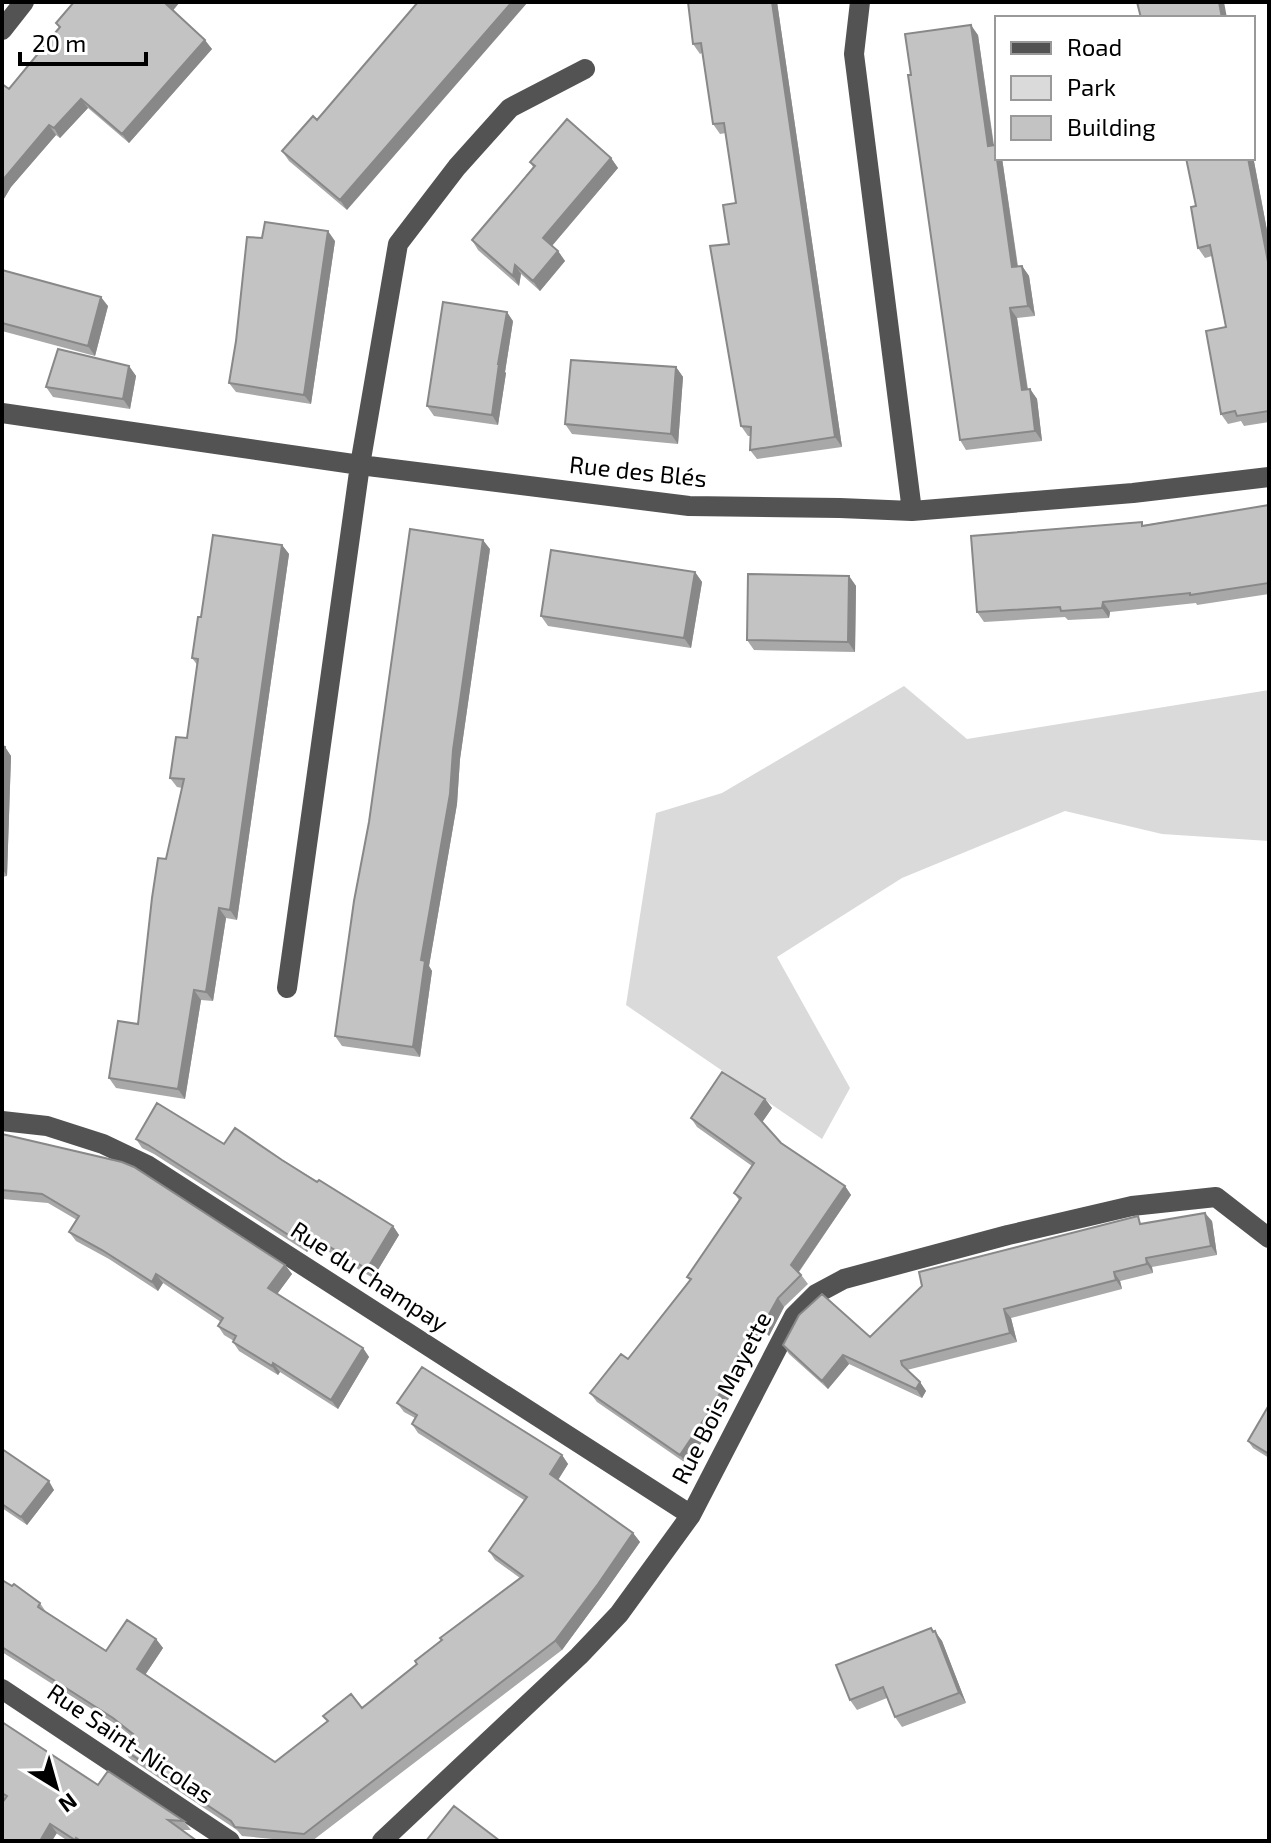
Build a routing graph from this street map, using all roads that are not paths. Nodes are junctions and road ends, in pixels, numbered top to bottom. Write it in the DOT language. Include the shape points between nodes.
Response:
graph roads {
  1 [pos="24,2"];
  2 [pos="860,2"];
  3 [pos="2,30"];
  4 [pos="585,69"];
  5 [pos="2,413"];
  6 [pos="360,465"];
  7 [pos="1269,477"];
  8 [pos="912,511"];
  9 [pos="287,988"];
  10 [pos="2,1121"];
  11 [pos="1269,1238"];
  12 [pos="691,1515"];
  13 [pos="2,1689"];
  14 [pos="230,1841"];
  15 [pos="382,1841"];
  1 -- 3 [label="street"];
  2 -- 8 [label="street" via="854,54"];
  4 -- 6 [label="street" via="510,108 398,244"];
  5 -- 6 [label="street, Rue des Blés"];
  6 -- 8 [label="street, Rue des Blés" via="689,506"];
  6 -- 9 [label="street"];
  7 -- 8 [label="street, Rue des Blés"];
  10 -- 12 [label="street, Rue du Champay" via="47,1126 147,1165"];
  11 -- 12 [label="street, Rue Bois Mayette" via="1216,1197 1132,1206 844,1279 816,1294 794,1316"];
  12 -- 15 [label="street, Rue Bois Mayette" via="619,1614"];
  13 -- 14 [label="street, Rue Saint-Nicolas"];
}
